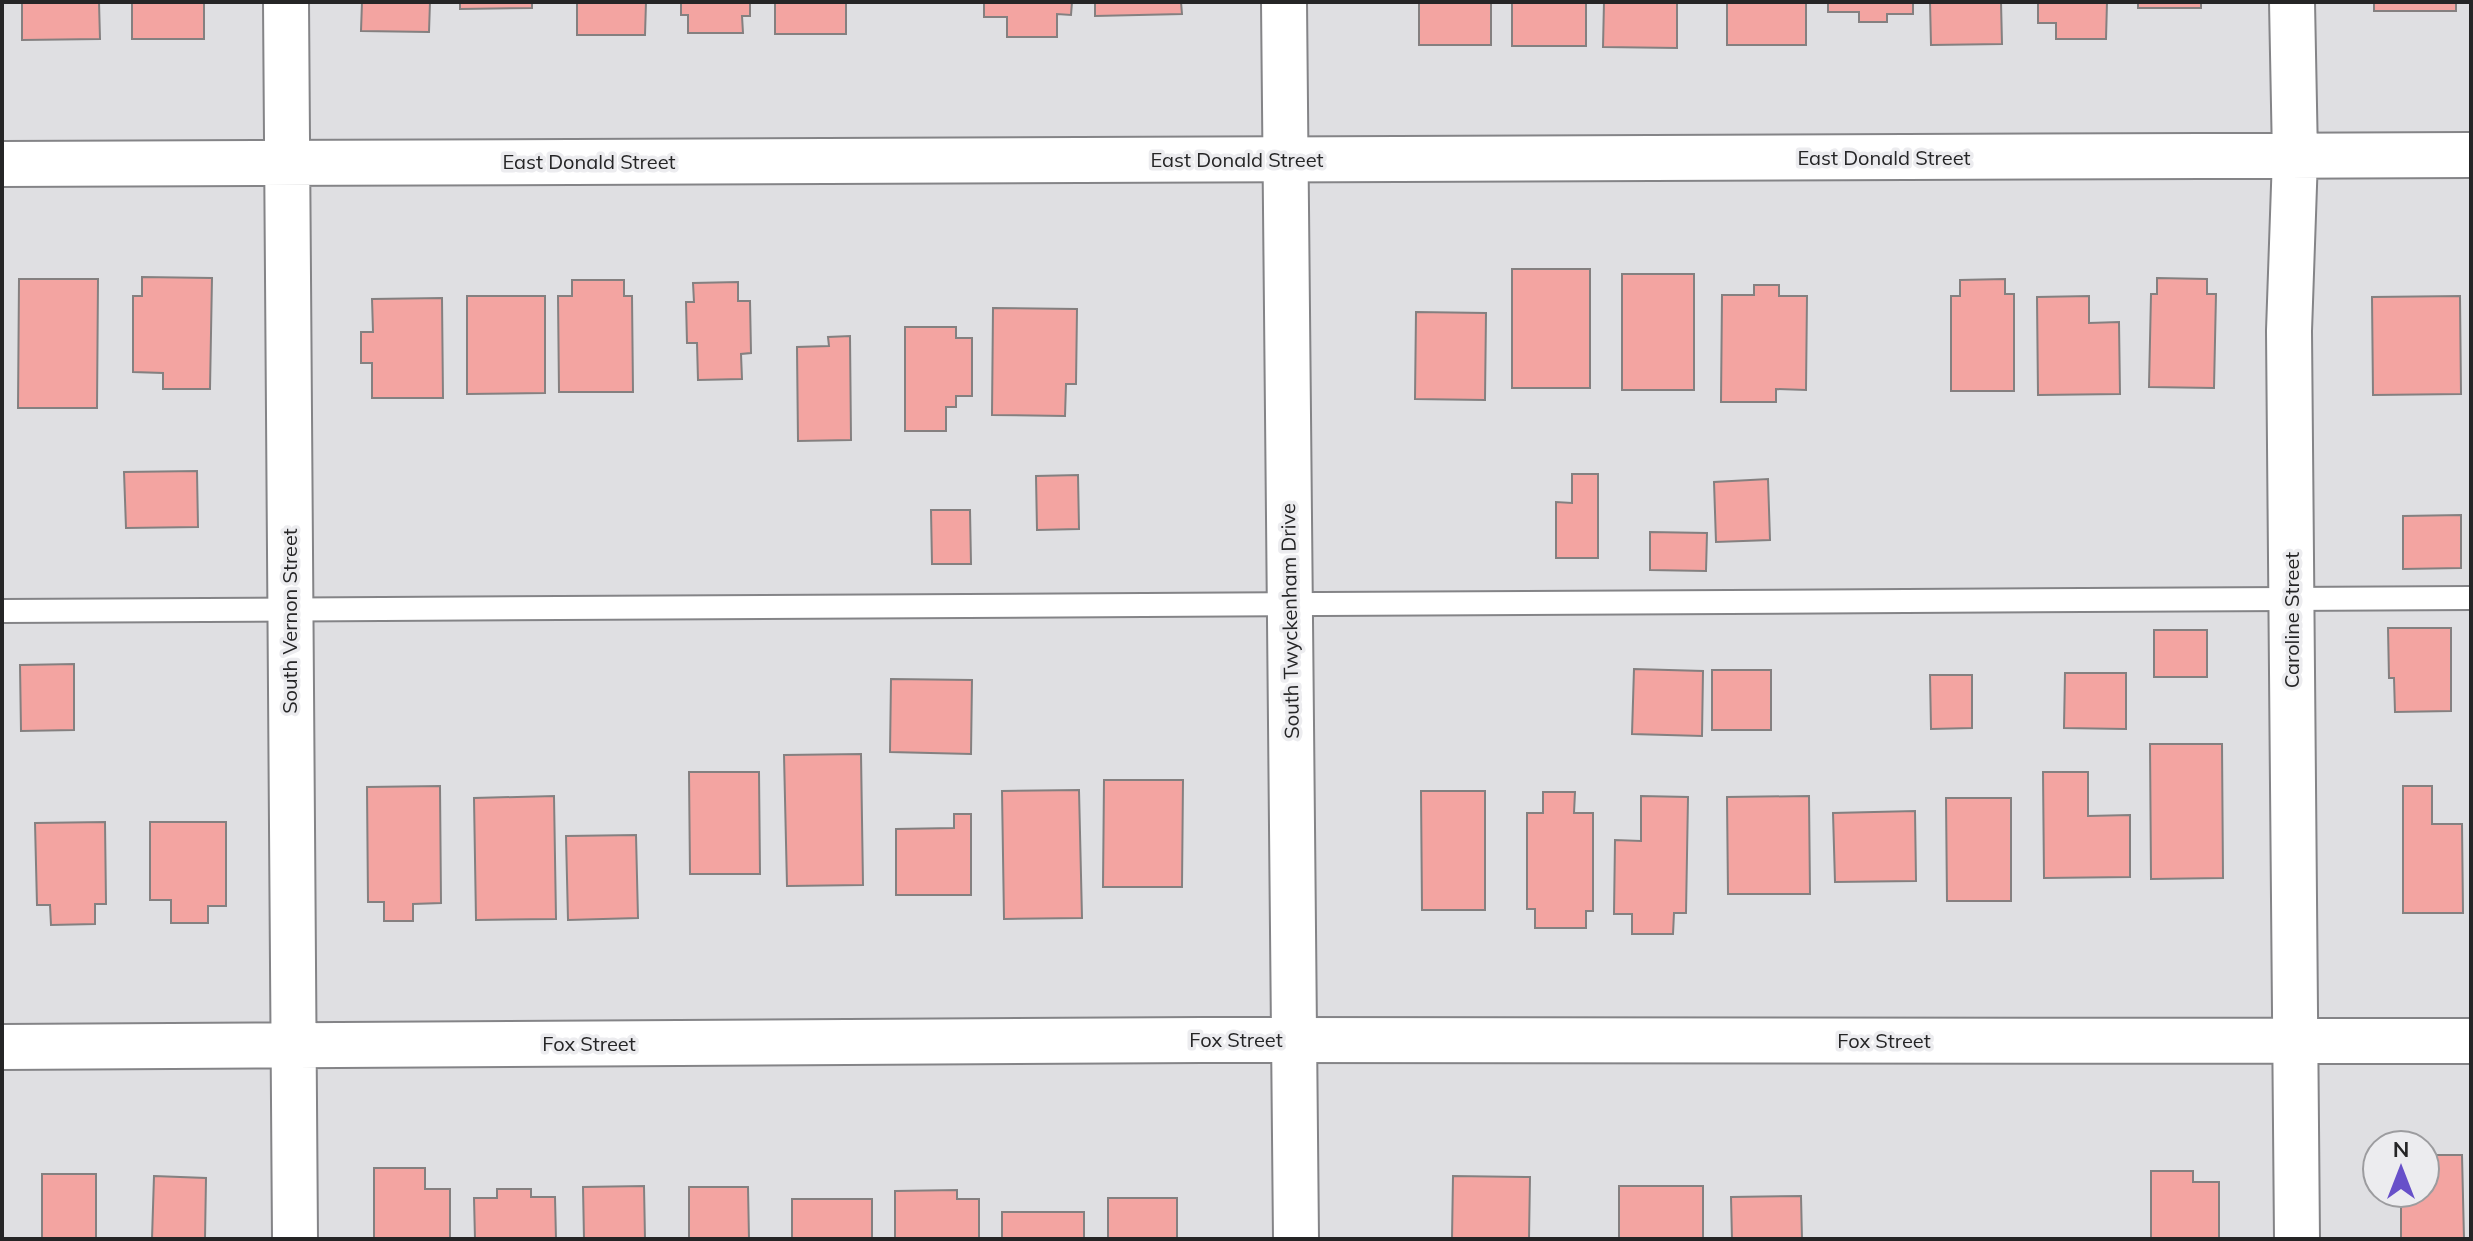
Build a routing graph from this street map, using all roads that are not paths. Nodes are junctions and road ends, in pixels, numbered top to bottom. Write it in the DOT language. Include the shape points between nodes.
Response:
graph roads {
  1 [pos="286,2"];
  2 [pos="1284,2"];
  3 [pos="2292,2"];
  4 [pos="2471,155"];
  5 [pos="2295,157"];
  6 [pos="1286,159"];
  7 [pos="287,163"];
  8 [pos="2,164"];
  9 [pos="2471,598"];
  10 [pos="2293,599"];
  11 [pos="1290,604"];
  12 [pos="290,610"];
  13 [pos="2,611"];
  14 [pos="1295,1040"];
  15 [pos="2471,1041"];
  16 [pos="2295,1042"];
  17 [pos="292,1046"];
  18 [pos="2,1047"];
  19 [pos="295,1239"];
  20 [pos="1296,1239"];
  21 [pos="2297,1239"];
  1 -- 7 [label="street, South Vernon Street"];
  2 -- 6 [label="street, South Twyckenham Drive"];
  3 -- 5 [label="street, Caroline Street"];
  4 -- 5 [label="street, East Donald Street"];
  5 -- 6 [label="street, East Donald Street"];
  5 -- 10 [label="street, Caroline Street" via="2289,331"];
  6 -- 7 [label="street, East Donald Street"];
  6 -- 11 [label="street, South Twyckenham Drive"];
  7 -- 8 [label="street, East Donald Street"];
  7 -- 12 [label="street, South Vernon Street"];
  9 -- 10 [label="lane"];
  10 -- 11 [label="lane"];
  10 -- 16 [label="street, Caroline Street"];
  11 -- 12 [label="lane"];
  11 -- 14 [label="street, South Twyckenham Drive"];
  12 -- 13 [label="lane"];
  12 -- 17 [label="street, South Vernon Street"];
  14 -- 16 [label="street, Fox Street"];
  14 -- 17 [label="street, Fox Street"];
  14 -- 20 [label="street, South Twyckenham Drive"];
  15 -- 16 [label="street, Fox Street"];
  16 -- 21 [label="street, Caroline Street"];
  17 -- 18 [label="street, Fox Street"];
  17 -- 19 [label="street, South Vernon Street"];
}
